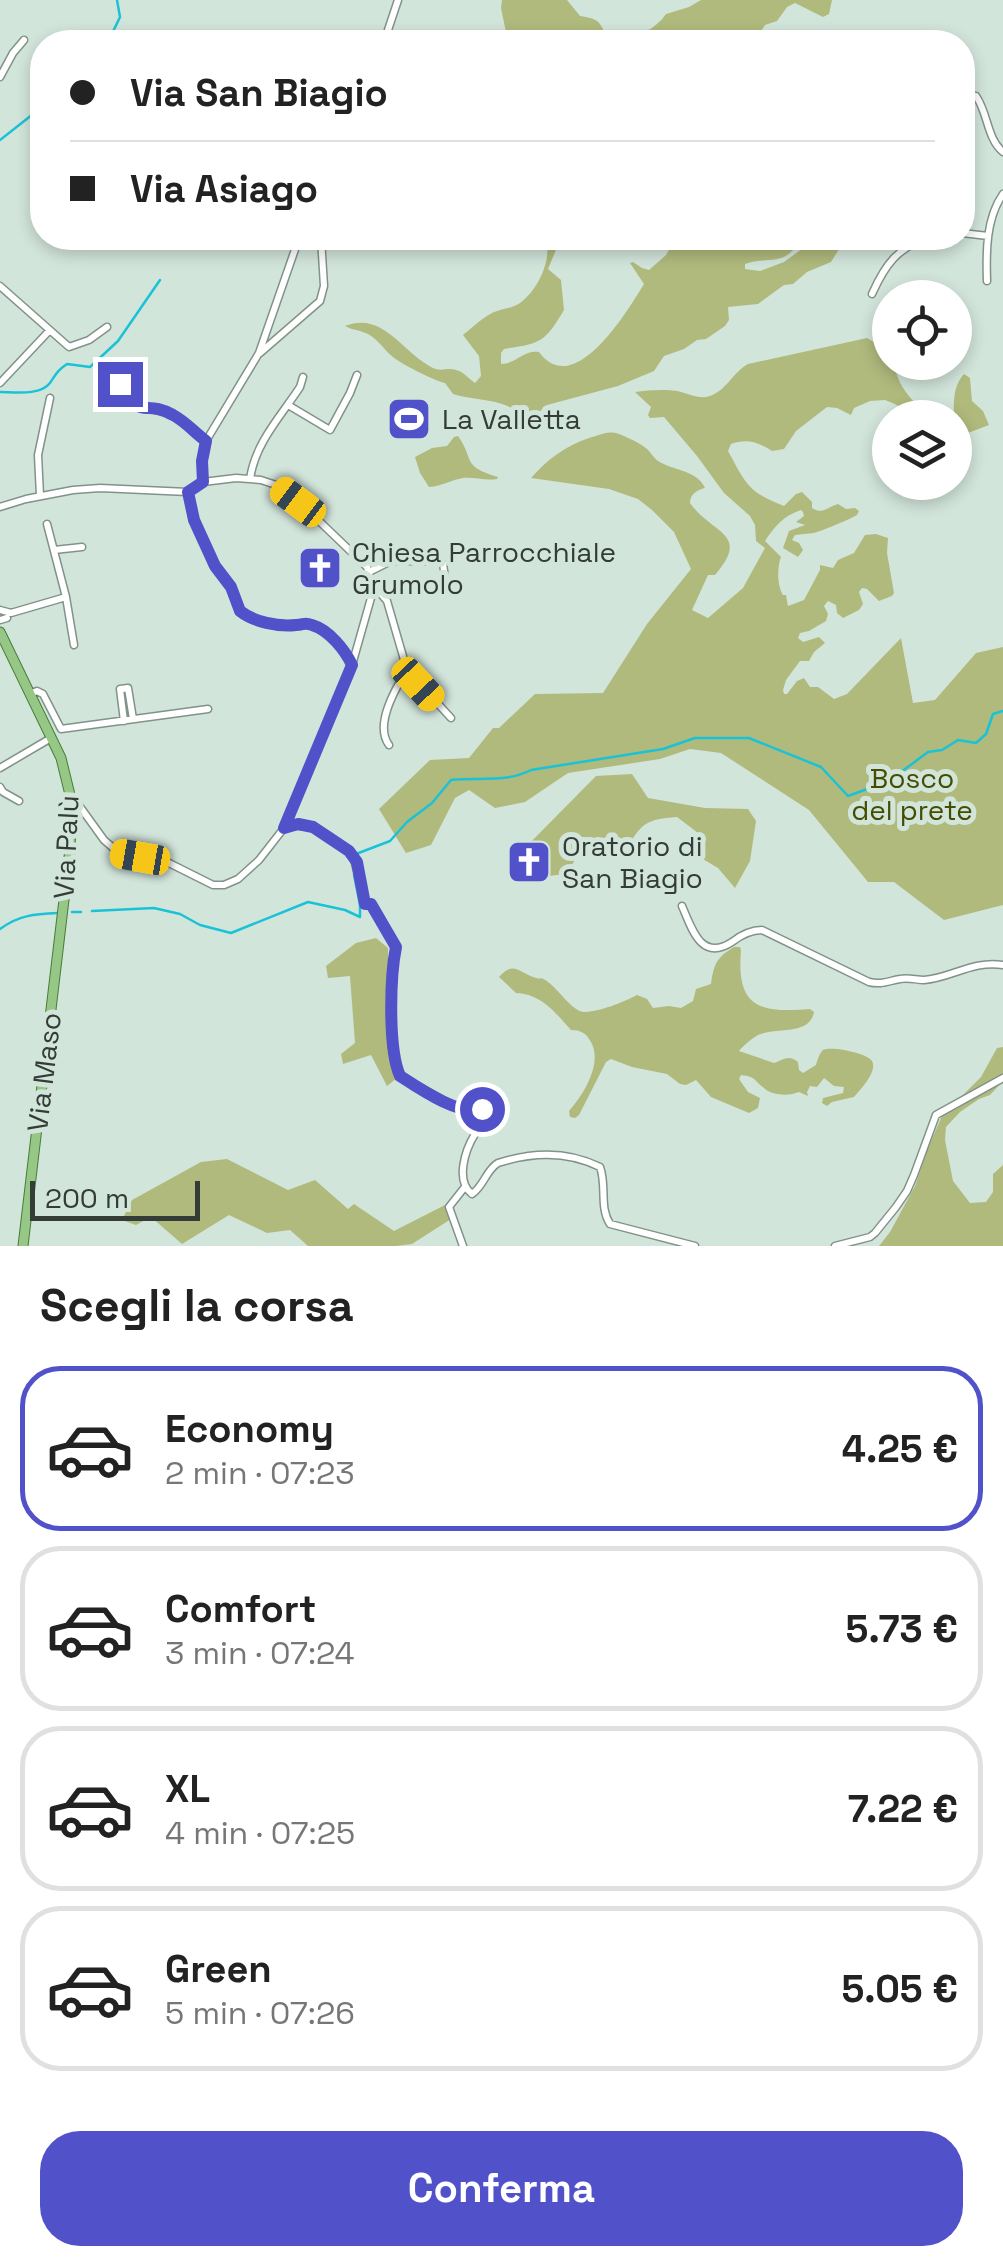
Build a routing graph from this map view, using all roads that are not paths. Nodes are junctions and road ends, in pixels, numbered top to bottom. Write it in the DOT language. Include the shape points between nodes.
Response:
graph roads {
  1 [pos="398,0"];
  2 [pos="388,30"];
  3 [pos="24,40"];
  4 [pos="0,77"];
  5 [pos="975,96"];
  6 [pos="1003,152"];
  7 [pos="1003,194"];
  8 [pos="975,233"];
  9 [pos="988,236"];
  10 [pos="295,250"];
  11 [pos="322,250"];
  12 [pos="900,250"];
  13 [pos="879,280"];
  14 [pos="987,281"];
  15 [pos="0,286"];
  16 [pos="107,327"];
  17 [pos="48,331"];
  18 [pos="259,353"];
  19 [pos="358,375"];
  20 [pos="112,376"];
  21 [pos="303,377"];
  22 [pos="0,383"];
  23 [pos="50,398"];
  24 [pos="288,405"];
  25 [pos="206,441"];
  26 [pos="250,479"];
  27 [pos="203,482"];
  28 [pos="188,492"];
  29 [pos="40,496"];
  30 [pos="0,507"];
  31 [pos="48,524"];
  32 [pos="82,547"];
  33 [pos="54,550"];
  34 [pos="369,572"];
  35 [pos="446,587"];
  36 [pos="372,590"];
  37 [pos="66,597"];
  38 [pos="4,614"];
  39 [pos="0,632"];
  40 [pos="74,645"];
  41 [pos="352,665"];
  42 [pos="407,670"];
  43 [pos="31,697"];
  44 [pos="208,709"];
  45 [pos="452,718"];
  46 [pos="51,738"];
  47 [pos="389,745"];
  48 [pos="0,768"];
  49 [pos="0,787"];
  50 [pos="19,800"];
  51 [pos="72,803"];
  52 [pos="284,828"];
  53 [pos="682,906"];
  54 [pos="58,958"];
  55 [pos="1003,965"];
  56 [pos="1003,1078"];
  57 [pos="464,1188"];
  58 [pos="23,1246"];
  59 [pos="464,1246"];
  60 [pos="696,1246"];
  61 [pos="835,1246"];
  1 -- 2 [label="street"];
  3 -- 4 [label="street"];
  5 -- 6 [label="street"];
  7 -- 9 [label="street"];
  8 -- 9 [label="street"];
  9 -- 14 [label="street"];
  10 -- 18 [label="street"];
  11 -- 18 [label="street" via="320,301"];
  12 -- 13 [label="street"];
  15 -- 17 [label="street"];
  16 -- 17 [label="street" via="72,348"];
  17 -- 22 [label="street"];
  18 -- 25 [label="street"];
  19 -- 24 [label="street" via="330,430"];
  20 -- 25 [label="street" via="132,404 170,413"];
  21 -- 24 [label="street"];
  23 -- 29 [label="street" via="38,455"];
  24 -- 26 [label="street" via="262,442"];
  25 -- 27 [label="street"];
  26 -- 27 [label="street"];
  26 -- 34 [label="street" via="276,485 298,502"];
  27 -- 28 [label="street"];
  28 -- 29 [label="street" via="100,488"];
  28 -- 41 [label="street" via="194,520 240,611 323,630"];
  29 -- 30 [label="street"];
  31 -- 33 [label="street"];
  32 -- 33 [label="street"];
  33 -- 37 [label="street"];
  34 -- 35 [label="street" via="391,561 438,560"];
  34 -- 36 [label="street"];
  36 -- 41 [label="street"];
  36 -- 42 [label="street" via="388,600"];
  37 -- 38 [label="street"];
  37 -- 40 [label="street"];
  38 -- 39 [label="street"];
  39 -- 43 [label="main road, Via Palù"];
  41 -- 52 [label="street"];
  42 -- 45 [label="street"];
  42 -- 47 [label="street" via="386,715"];
  43 -- 44 [label="street" via="37,691 45,697 60,729"];
  43 -- 46 [label="main road, Via Palù"];
  46 -- 48 [label="street"];
  46 -- 51 [label="main road, Via Palù"];
  49 -- 50 [label="street"];
  51 -- 52 [label="street" via="120,854 167,862 213,884 247,873"];
  51 -- 54 [label="main road, Via Palù"];
  52 -- 57 [label="street" via="313,827 357,862 365,904 396,947 392,1047 400,1076 459,1108 493,1108 471,1140"];
  53 -- 55 [label="street" via="698,940 714,950 762,930 879,984"];
  54 -- 58 [label="main road, Via Maso"];
  56 -- 61 [label="street" via="936,1115 907,1192 876,1233"];
  57 -- 59 [label="street" via="449,1207"];
  57 -- 60 [label="street" via="476,1192 493,1166 507,1160 575,1157 600,1167 610,1224"];
}
